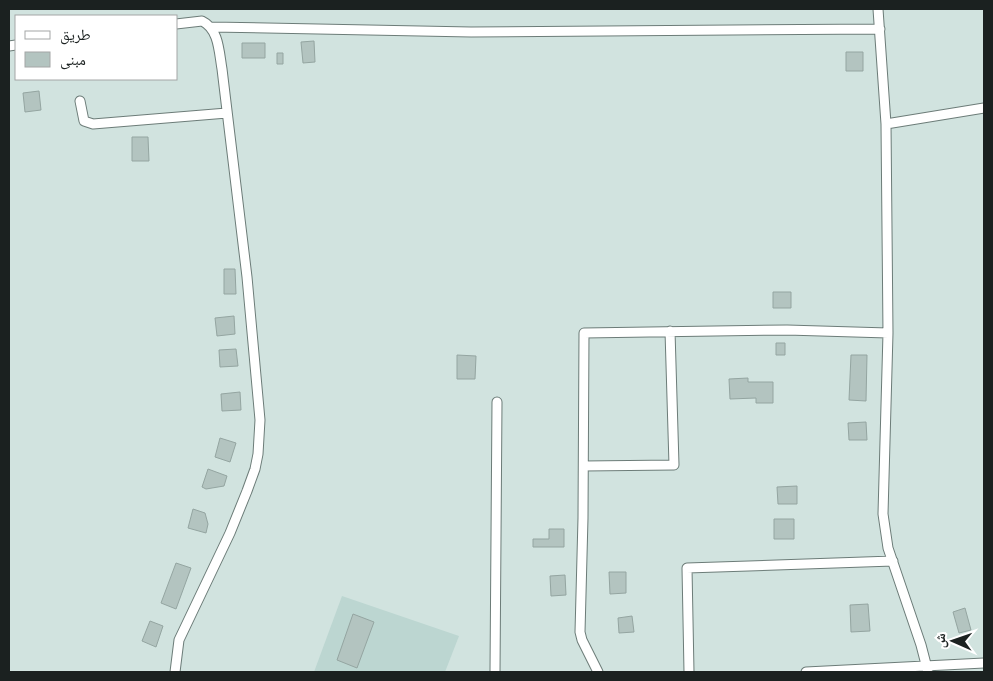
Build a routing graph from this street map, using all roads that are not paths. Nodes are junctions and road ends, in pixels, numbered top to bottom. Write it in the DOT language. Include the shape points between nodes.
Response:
graph roads {
  1 [pos="878,9"];
  2 [pos="178,24"];
  3 [pos="211,27"];
  4 [pos="880,29"];
  5 [pos="80,101"];
  6 [pos="984,108"];
  7 [pos="227,113"];
  8 [pos="886,124"];
  9 [pos="670,331"];
  10 [pos="888,333"];
  11 [pos="497,402"];
  12 [pos="584,466"];
  13 [pos="893,561"];
  14 [pos="984,663"];
  15 [pos="927,669"];
  16 [pos="176,672"];
  17 [pos="495,672"];
  18 [pos="598,672"];
  19 [pos="690,672"];
  20 [pos="806,672"];
  1 -- 4 [label="street"];
  2 -- 3 [label="street" via="199,21"];
  3 -- 4 [label="street" via="471,32"];
  3 -- 7 [label="street" via="222,68"];
  4 -- 8 [label="street"];
  5 -- 7 [label="street" via="84,121 93,124"];
  6 -- 8 [label="street"];
  7 -- 16 [label="street" via="248,277 260,420 258,454 250,484 179,640"];
  8 -- 10 [label="street"];
  9 -- 10 [label="street"];
  9 -- 12 [label="street" via="584,333"];
  9 -- 12 [label="street" via="674,464"];
  10 -- 13 [label="street" via="883,514"];
  11 -- 17 [label="street"];
  12 -- 18 [label="street" via="580,632"];
  13 -- 15 [label="street"];
  13 -- 19 [label="street" via="687,568"];
  14 -- 15 [label="street"];
  15 -- 20 [label="street"];
}
